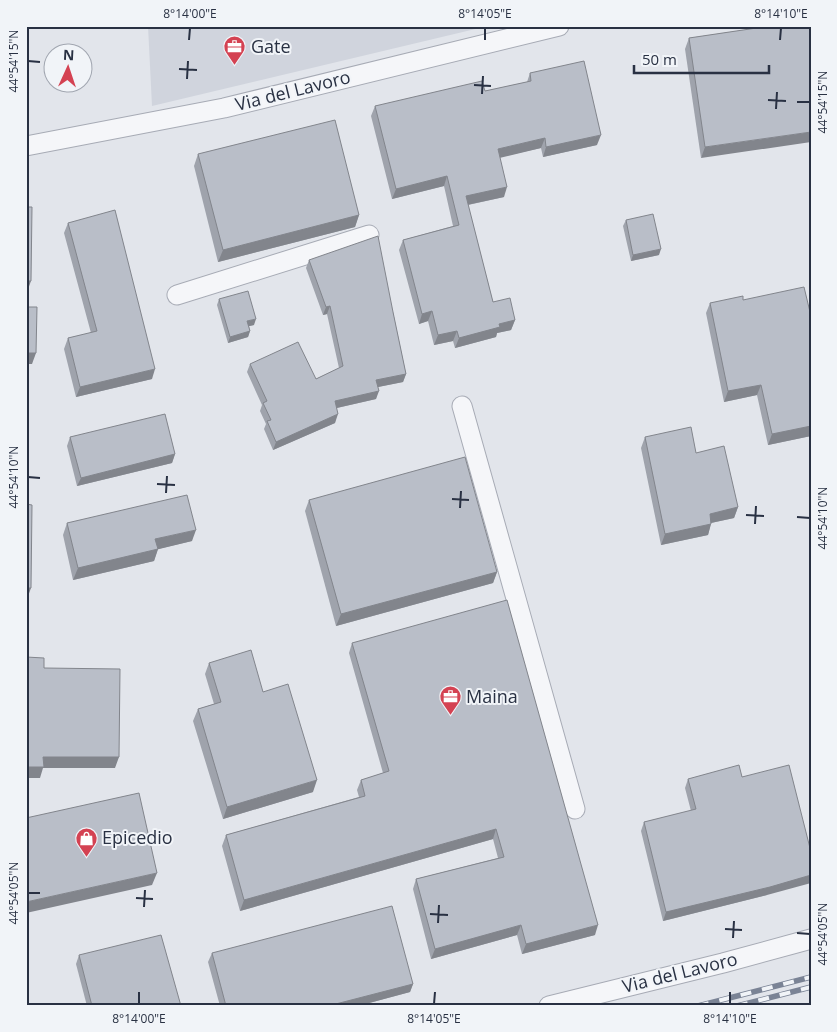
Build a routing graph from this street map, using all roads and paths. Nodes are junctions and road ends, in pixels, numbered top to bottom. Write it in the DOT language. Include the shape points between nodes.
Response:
graph roads {
  1 [pos="559,26"];
  2 [pos="26,146"];
  3 [pos="368,235"];
  4 [pos="177,295"];
  5 [pos="462,406"];
  6 [pos="575,809"];
  7 [pos="811,939"];
  8 [pos="549,1006"];
  1 -- 2 [label="street, Via del Lavoro" via="224,108"];
  3 -- 4 [label="street"];
  5 -- 6 [label="street"];
  7 -- 8 [label="street, Via del Lavoro"];
}
